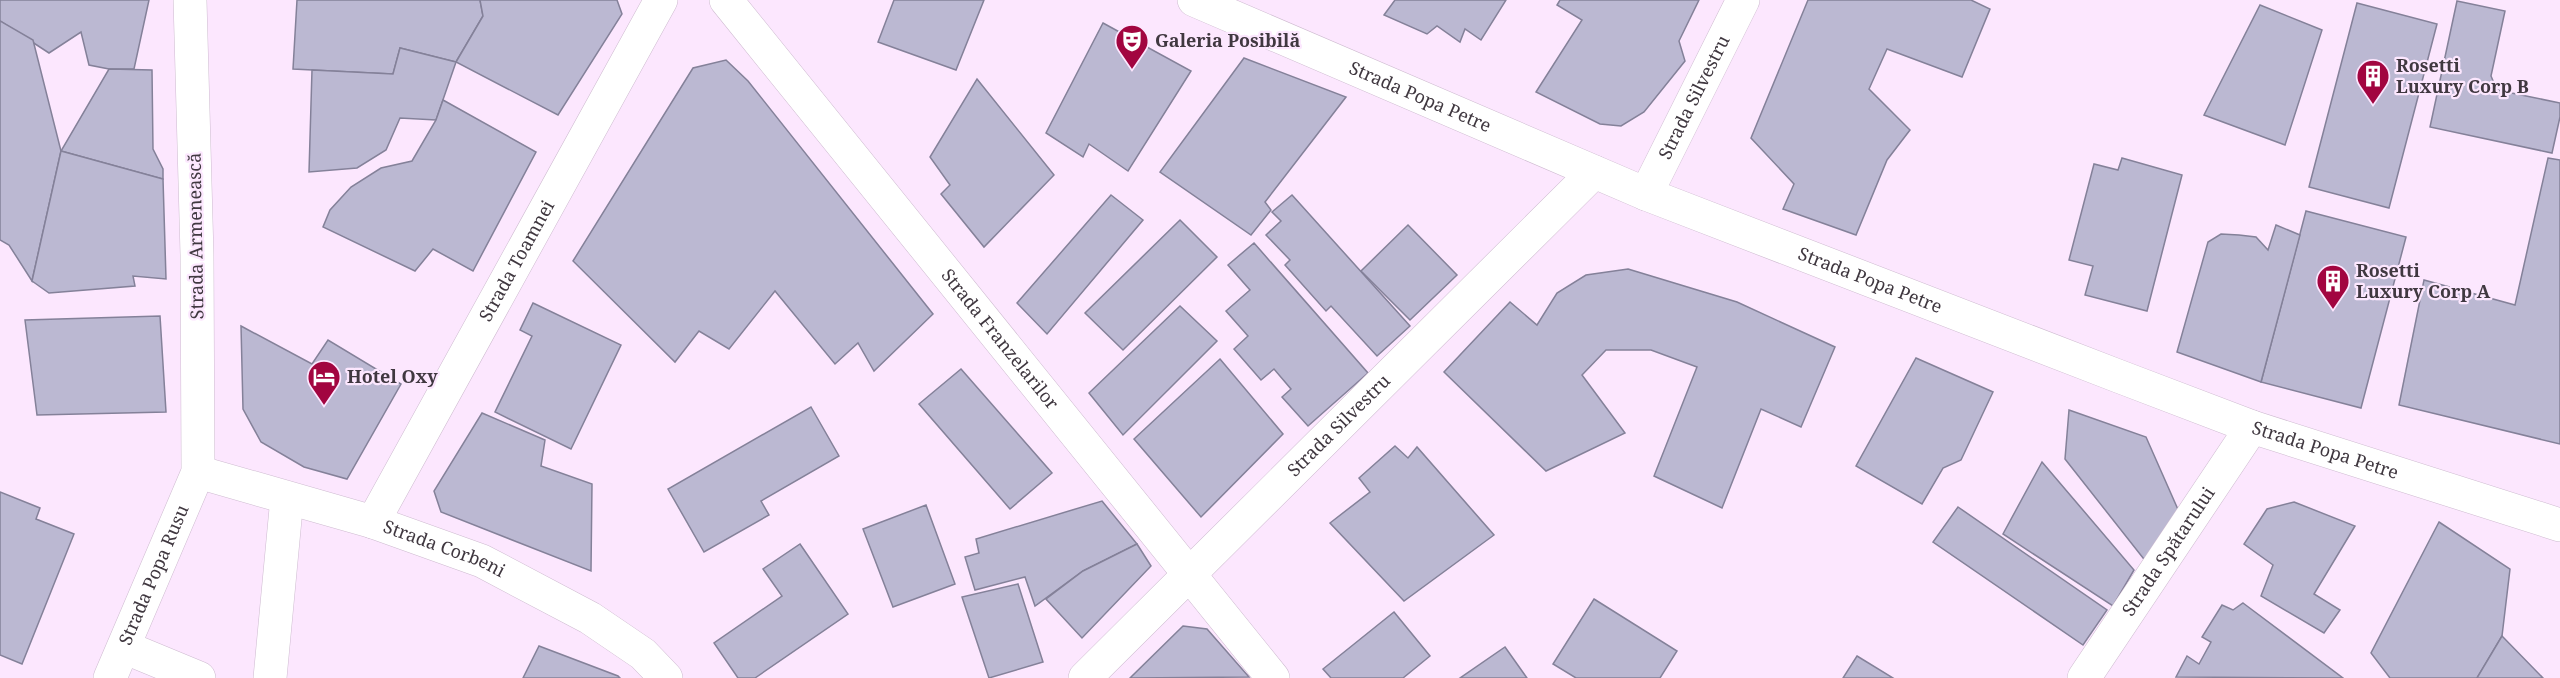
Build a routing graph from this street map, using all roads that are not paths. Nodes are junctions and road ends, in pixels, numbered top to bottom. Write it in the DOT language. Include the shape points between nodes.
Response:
graph roads {
  1 [pos="190,0"];
  2 [pos="661,0"];
  3 [pos="726,0"];
  4 [pos="1194,0"];
  5 [pos="1743,0"];
  6 [pos="1594,172"];
  7 [pos="1646,194"];
  8 [pos="2252,427"];
  9 [pos="198,472"];
  10 [pos="287,498"];
  11 [pos="373,522"];
  12 [pos="2560,525"];
  13 [pos="1188,574"];
  14 [pos="124,647"];
  15 [pos="110,678"];
  16 [pos="199,678"];
  17 [pos="270,678"];
  18 [pos="666,678"];
  19 [pos="1085,678"];
  20 [pos="1274,678"];
  21 [pos="2084,678"];
  1 -- 9 [label="street, Strada Armenească"];
  2 -- 11 [label="street, Strada Toamnei"];
  3 -- 13 [label="street, Strada Franzelarilor"];
  4 -- 6 [label="street, Strada Popa Petre"];
  5 -- 7 [label="street, Strada Silvestru"];
  6 -- 7 [label="street, Strada Popa Petre"];
  6 -- 13 [label="street, Strada Silvestru"];
  7 -- 8 [label="street, Strada Popa Petre"];
  8 -- 12 [label="street, Strada Popa Petre"];
  8 -- 21 [label="street, Strada Spătarului"];
  9 -- 10 [label="street, Strada Corbeni"];
  9 -- 14 [label="street, Strada Popa Rusu"];
  10 -- 11 [label="street, Strada Corbeni"];
  10 -- 17 [label="street"];
  11 -- 18 [label="street, Strada Corbeni" via="482,561 580,613 643,654"];
  13 -- 19 [label="street, Strada Silvestru"];
  13 -- 20 [label="street, Strada Franzelarilor"];
  14 -- 15 [label="street, Strada Popa Rusu"];
  14 -- 16 [label="street"];
}
